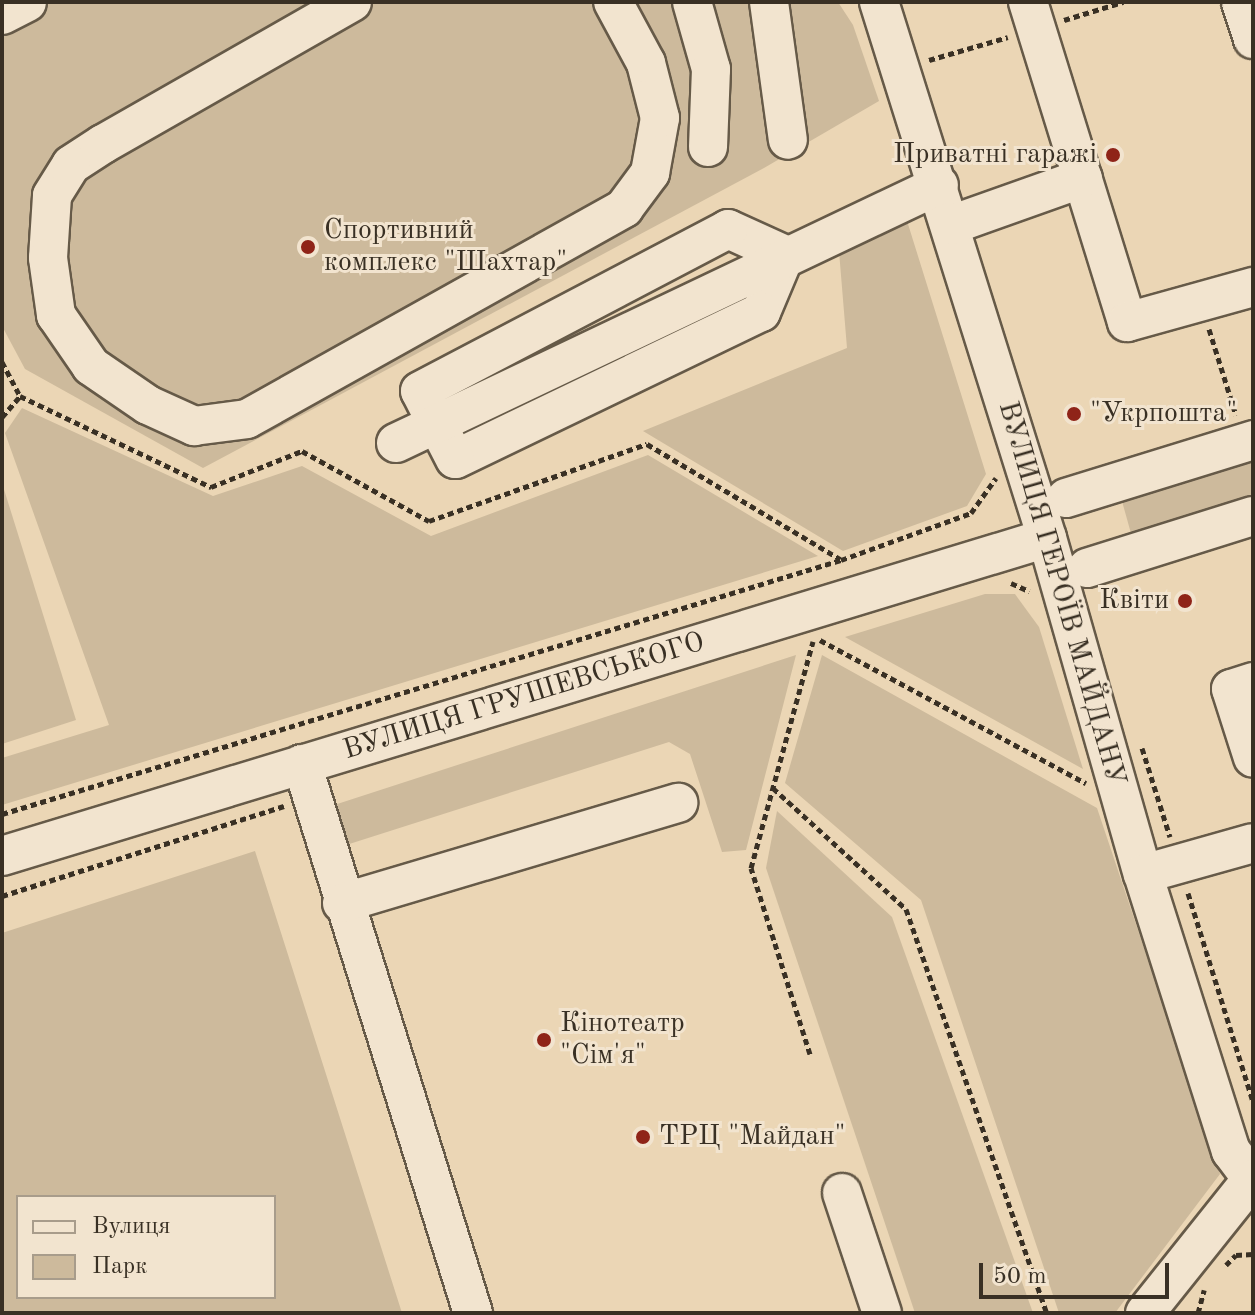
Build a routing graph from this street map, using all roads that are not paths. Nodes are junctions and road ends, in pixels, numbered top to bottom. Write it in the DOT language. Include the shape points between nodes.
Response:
graph roads {
  1 [pos="27,2"];
  2 [pos="352,2"];
  3 [pos="613,2"];
  4 [pos="692,2"];
  5 [pos="769,2"];
  6 [pos="879,2"];
  7 [pos="1028,2"];
  8 [pos="1241,2"];
  9 [pos="2,15"];
  10 [pos="1253,39"];
  11 [pos="788,140"];
  12 [pos="708,147"];
  13 [pos="1083,178"];
  14 [pos="939,185"];
  15 [pos="951,225"];
  16 [pos="1253,287"];
  17 [pos="1249,442"];
  18 [pos="396,443"];
  19 [pos="1066,498"];
  20 [pos="1253,516"];
  21 [pos="1047,538"];
  22 [pos="1087,568"];
  23 [pos="1253,682"];
  24 [pos="1253,758"];
  25 [pos="307,781"];
  26 [pos="678,803"];
  27 [pos="1253,843"];
  28 [pos="2,856"];
  29 [pos="1143,874"];
  30 [pos="342,903"];
  31 [pos="1252,1180"];
  32 [pos="842,1193"];
  33 [pos="473,1313"];
  34 [pos="882,1313"];
  35 [pos="1145,1313"];
  1 -- 9 [label="street"];
  2 -- 3 [label="street" via="71,165 52,196 48,258 56,315 91,366 148,405 194,426 247,419 624,208 650,173 660,118 646,63"];
  4 -- 12 [label="street" via="711,69"];
  5 -- 11 [label="street"];
  6 -- 14 [label="street, ВУЛИЦЯ ГЕРОЇВ МАЙДАНУ"];
  7 -- 13 [label="street"];
  8 -- 10 [label="street"];
  13 -- 15 [label="street"];
  13 -- 16 [label="street" via="1127,322"];
  14 -- 15 [label="street, ВУЛИЦЯ ГЕРОЇВ МАЙДАНУ"];
  14 -- 18 [label="street"];
  15 -- 21 [label="street, ВУЛИЦЯ ГЕРОЇВ МАЙДАНУ"];
  17 -- 19 [label="street"];
  20 -- 22 [label="street"];
  21 -- 25 [label="street, ВУЛИЦЯ ГРУШЕВСЬКОГО"];
  21 -- 29 [label="street, ВУЛИЦЯ ГЕРОЇВ МАЙДАНУ"];
  23 -- 24 [label="street" via="1231,689"];
  25 -- 28 [label="street, ВУЛИЦЯ ГРУШЕВСЬКОГО"];
  25 -- 30 [label="street"];
  26 -- 30 [label="street"];
  27 -- 29 [label="street"];
  29 -- 31 [label="street, ВУЛИЦЯ ГЕРОЇВ МАЙДАНУ" via="1231,1151"];
  30 -- 33 [label="street"];
  31 -- 35 [label="street"];
  32 -- 34 [label="street"];
}
